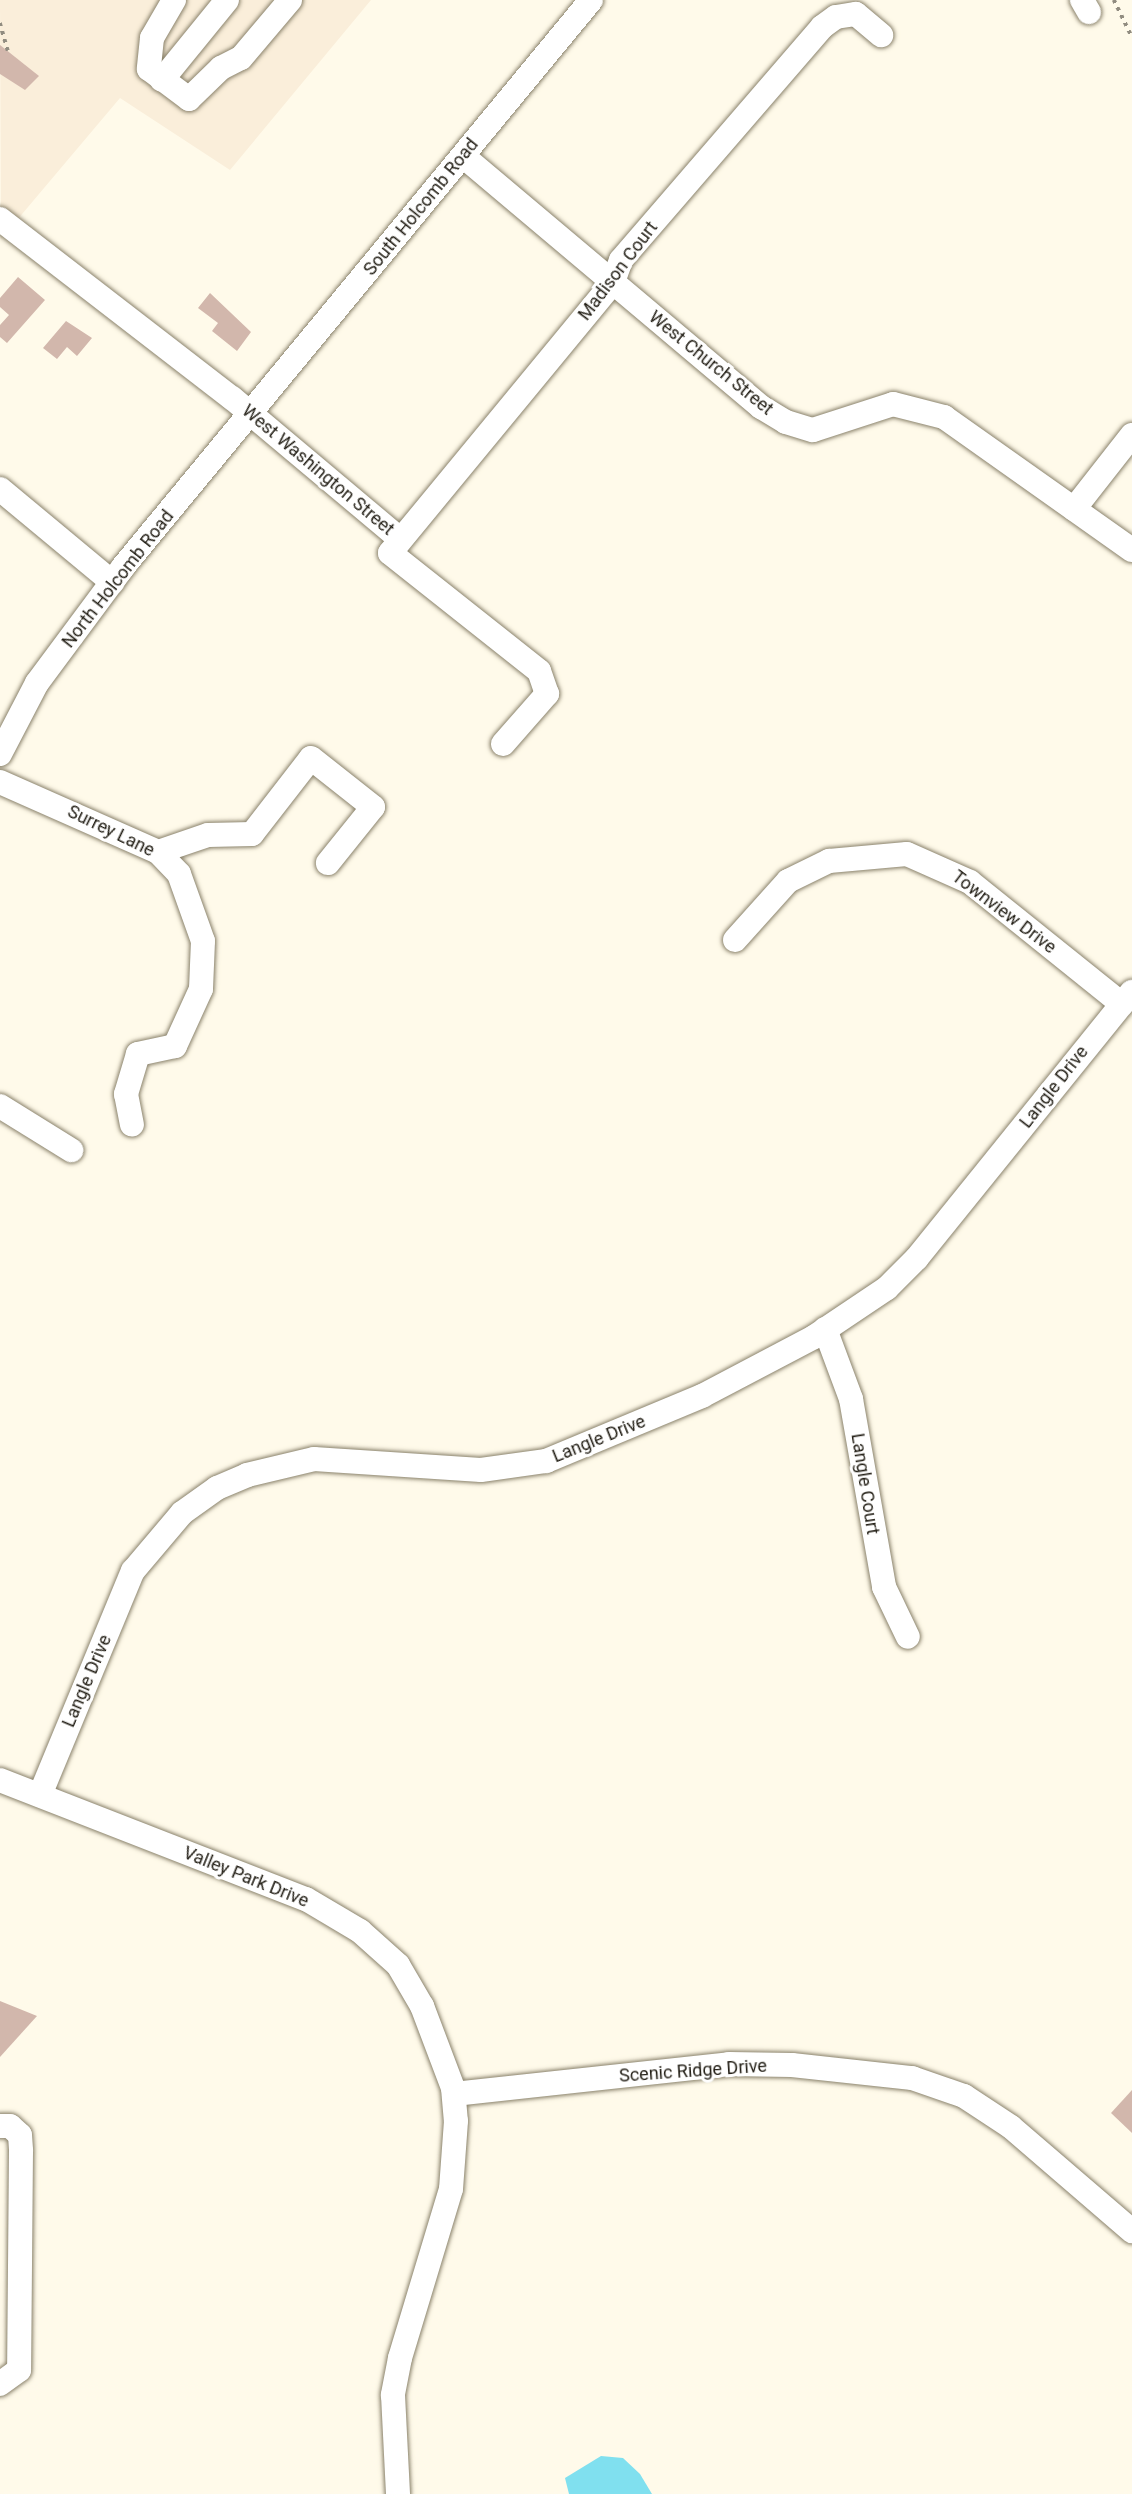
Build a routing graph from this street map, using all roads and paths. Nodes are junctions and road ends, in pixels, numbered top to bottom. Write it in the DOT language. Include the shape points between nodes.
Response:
graph roads {
  1 [pos="174,0"];
  2 [pos="227,0"];
  3 [pos="290,0"];
  4 [pos="591,0"];
  5 [pos="1114,0"];
  6 [pos="0,23"];
  7 [pos="881,35"];
  8 [pos="1132,37"];
  9 [pos="8,51"];
  10 [pos="162,80"];
  11 [pos="463,156"];
  12 [pos="0,219"];
  13 [pos="613,282"];
  14 [pos="251,415"];
  15 [pos="1132,435"];
  16 [pos="0,489"];
  17 [pos="1074,509"];
  18 [pos="399,538"];
  19 [pos="1132,550"];
  20 [pos="113,582"];
  21 [pos="503,744"];
  22 [pos="0,754"];
  23 [pos="0,782"];
  24 [pos="158,852"];
  25 [pos="328,863"];
  26 [pos="734,940"];
  27 [pos="1127,998"];
  28 [pos="0,1106"];
  29 [pos="132,1124"];
  30 [pos="71,1150"];
  31 [pos="825,1329"];
  32 [pos="908,1637"];
  33 [pos="0,1780"];
  34 [pos="40,1795"];
  35 [pos="454,2094"];
  36 [pos="0,2126"];
  37 [pos="1132,2231"];
  38 [pos="0,2384"];
  39 [pos="398,2494"];
  1 -- 10 [label="street" via="148,49 149,69"];
  2 -- 10 [label="street"];
  3 -- 10 [label="street" via="241,58 221,68 197,96 181,96"];
  4 -- 11 [label="street, South Holcomb Road"];
  5 -- 8 [label="path"];
  6 -- 9 [label="path"];
  7 -- 13 [label="street, Madison Court" via="856,14 836,17 822,27 621,260"];
  11 -- 13 [label="street, West Church Street"];
  11 -- 14 [label="street, South Holcomb Road"];
  12 -- 14 [label="street, West Washington Street"];
  13 -- 17 [label="street, West Church Street" via="761,407 786,422 813,430 893,404 921,409 976,437"];
  13 -- 18 [label="street, Madison Court"];
  14 -- 18 [label="street, West Washington Street"];
  14 -- 20 [label="street, North Holcomb Road"];
  15 -- 17 [label="street"];
  16 -- 20 [label="street"];
  17 -- 19 [label="street, West Church Street"];
  18 -- 21 [label="street, West Washington Street" via="390,553 539,671 547,694"];
  20 -- 22 [label="street, North Holcomb Road" via="37,684"];
  23 -- 24 [label="street, Surrey Lane"];
  24 -- 25 [label="street" via="208,835 252,834 311,758 373,807"];
  24 -- 29 [label="street, Surrey Lane" via="179,874 203,941 201,989 175,1046 138,1054 126,1094"];
  26 -- 27 [label="street, Townview Drive" via="788,881 830,861 907,854 970,882"];
  27 -- 31 [label="street, Langle Drive" via="917,1258 887,1288"];
  28 -- 30 [label="street"];
  31 -- 32 [label="street, Langle Court" via="851,1399 884,1587"];
  31 -- 34 [label="street, Langle Drive" via="702,1396 546,1461 481,1469 314,1459 218,1488 182,1513 133,1571"];
  33 -- 34 [label="street, Valley Park Drive"];
  34 -- 35 [label="street, Valley Park Drive" via="306,1899 360,1931 398,1965 416,1996"];
  35 -- 37 [label="street, Scenic Ridge Drive" via="729,2064 792,2065 912,2078 964,2096 1011,2127"];
  35 -- 39 [label="street, Valley Park Drive" via="452,2189 393,2395"];
  36 -- 38 [label="street" via="10,2126 20,2135 21,2151 19,2370"];
}
